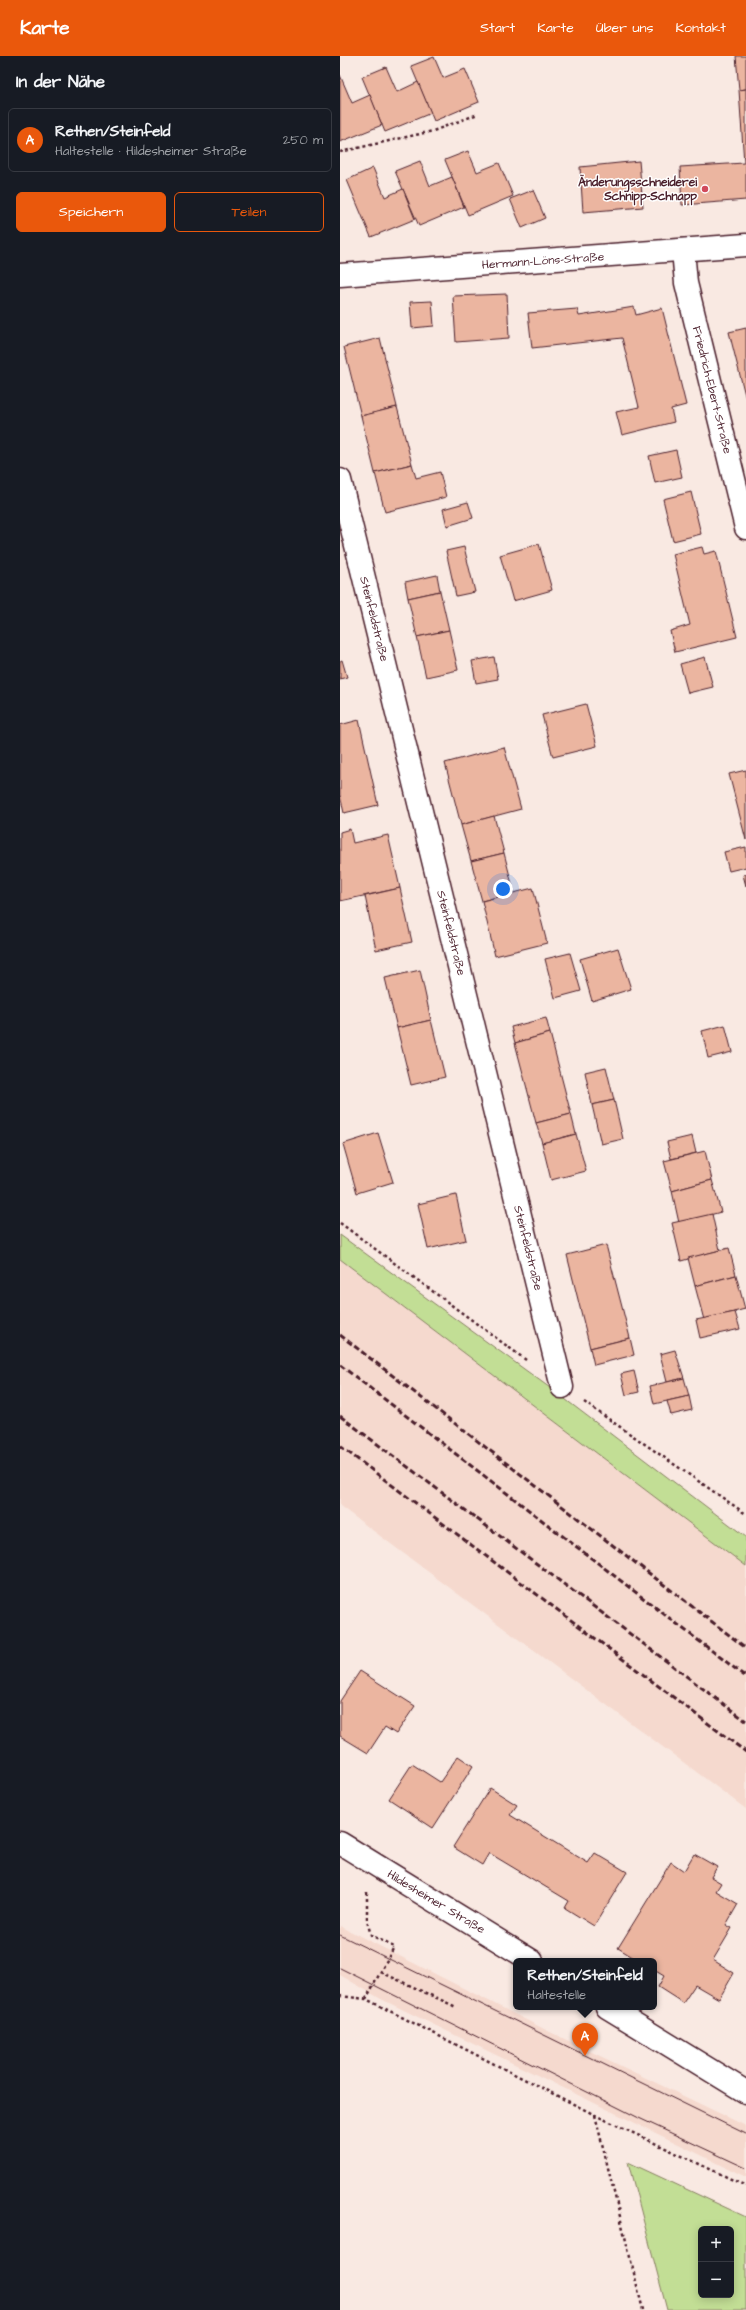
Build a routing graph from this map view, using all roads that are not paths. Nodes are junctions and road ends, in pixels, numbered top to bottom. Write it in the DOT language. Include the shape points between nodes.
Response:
graph roads {
  1 [pos="746,245"];
  2 [pos="683,250"];
  3 [pos="340,275"];
  4 [pos="340,480"];
  5 [pos="746,528"];
  6 [pos="562,1387"];
  7 [pos="340,1843"];
  8 [pos="527,1958"];
  9 [pos="613,2010"];
  10 [pos="746,2092"];
  1 -- 2 [label="street, Hermann-Löns-Straße"];
  2 -- 3 [label="street, Hermann-Löns-Straße"];
  2 -- 5 [label="street, Friedrich-Ebert-Straße" via="686,283"];
  4 -- 6 [label="street, Steinfeldstraße"];
  7 -- 8 [label="street, Hildesheimer Straße"];
  9 -- 10 [label="street"];
}
